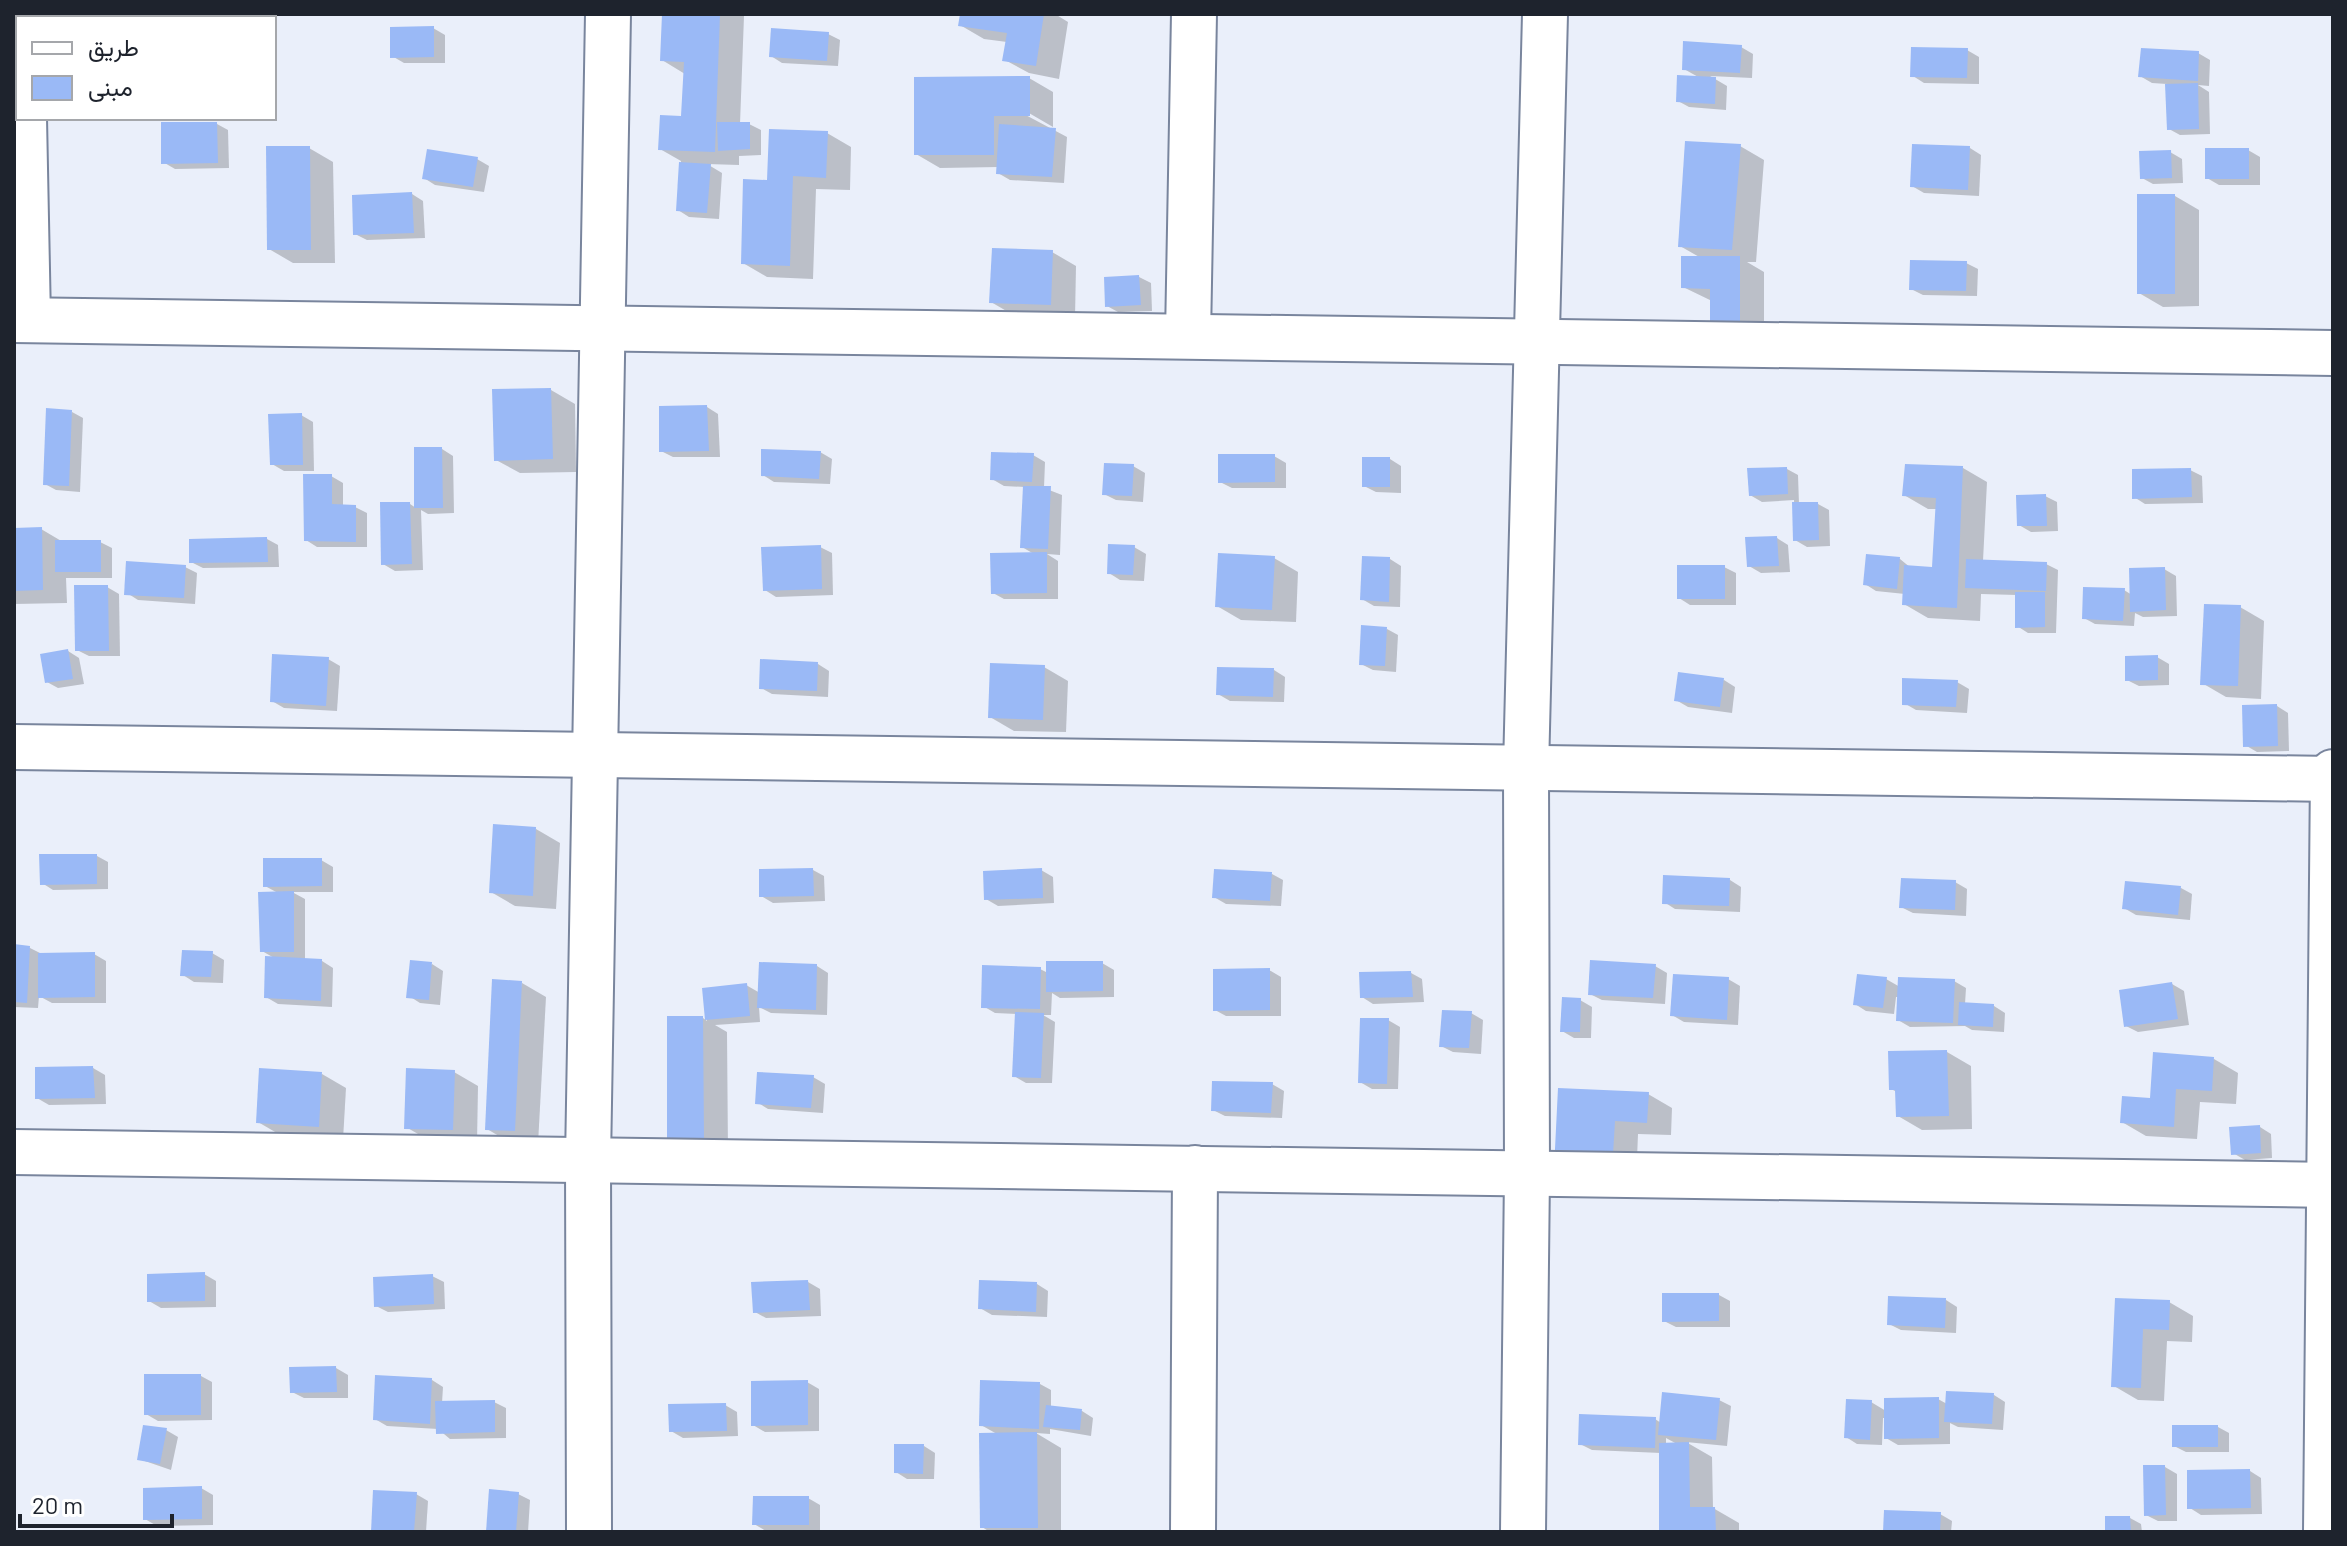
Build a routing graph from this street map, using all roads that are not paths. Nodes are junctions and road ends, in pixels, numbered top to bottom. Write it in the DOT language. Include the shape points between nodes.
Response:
graph roads {
  1 [pos="608,14"];
  2 [pos="1194,14"];
  3 [pos="1545,14"];
  4 [pos="24,120"];
  5 [pos="21,320"];
  6 [pos="602,327"];
  7 [pos="1188,336"];
  8 [pos="1535,341"];
  9 [pos="2333,353"];
  10 [pos="14,747"];
  11 [pos="595,755"];
  12 [pos="1526,769"];
  13 [pos="2333,772"];
  14 [pos="2333,779"];
  15 [pos="14,1152"];
  16 [pos="588,1160"];
  17 [pos="1195,1168"];
  18 [pos="1527,1173"];
  19 [pos="2331,1185"];
  20 [pos="589,1532"];
  21 [pos="1193,1532"];
  22 [pos="1523,1532"];
  23 [pos="2326,1532"];
  1 -- 6 [label="street"];
  2 -- 7 [label="street"];
  3 -- 8 [label="street"];
  4 -- 5 [label="street"];
  5 -- 6 [label="street"];
  6 -- 7 [label="street"];
  6 -- 11 [label="street"];
  7 -- 8 [label="street"];
  8 -- 9 [label="street"];
  8 -- 12 [label="street"];
  10 -- 11 [label="street"];
  11 -- 12 [label="street"];
  11 -- 16 [label="street"];
  12 -- 14 [label="street"];
  12 -- 18 [label="street"];
  13 -- 14 [label="street"];
  14 -- 19 [label="street"];
  15 -- 16 [label="street"];
  16 -- 17 [label="street"];
  16 -- 20 [label="street"];
  17 -- 18 [label="street"];
  17 -- 21 [label="street"];
  18 -- 19 [label="street"];
  18 -- 22 [label="street"];
  19 -- 23 [label="street"];
}
